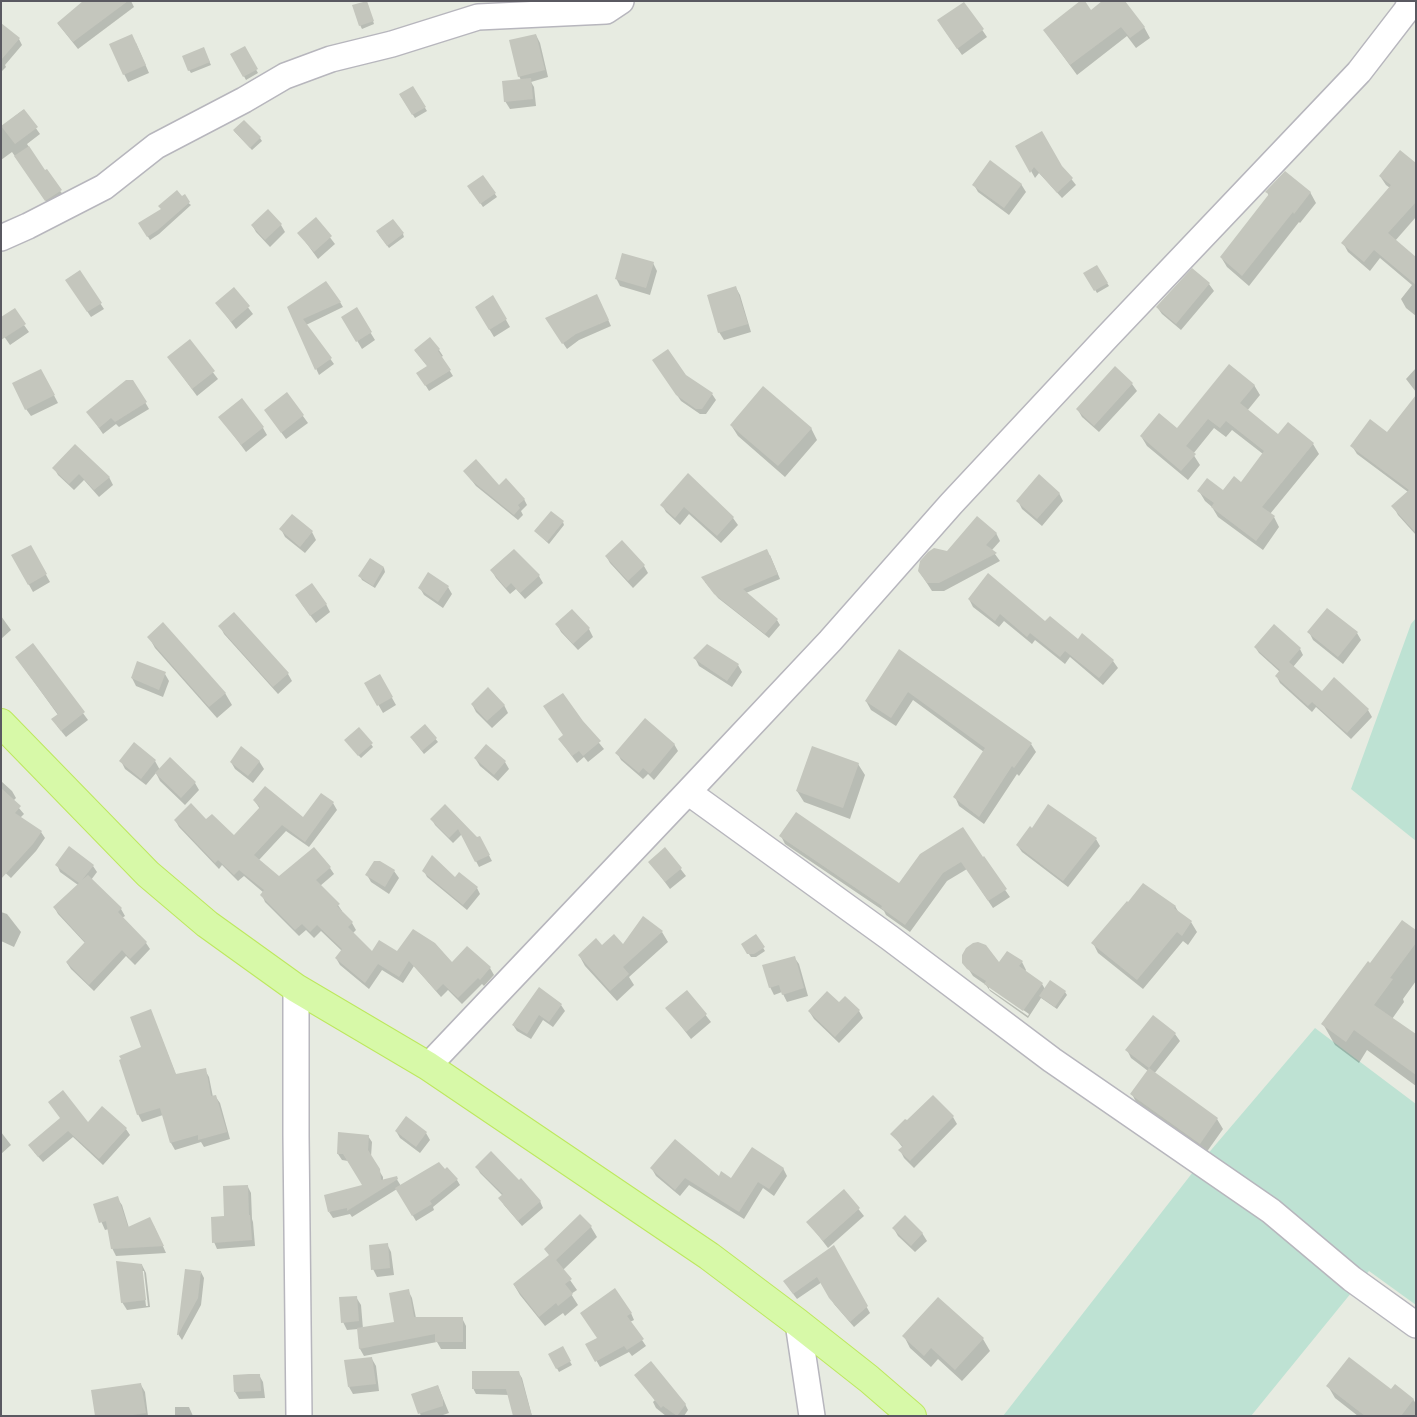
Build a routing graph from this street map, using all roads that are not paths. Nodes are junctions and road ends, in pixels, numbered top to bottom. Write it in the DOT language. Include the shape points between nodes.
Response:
graph roads {
  1 [pos="621,1"];
  2 [pos="1412,1"];
  3 [pos="1,238"];
  4 [pos="1,723"];
  5 [pos="688,792"];
  6 [pos="296,988"];
  7 [pos="428,1066"];
  8 [pos="798,1323"];
  9 [pos="1416,1325"];
  10 [pos="299,1416"];
  11 [pos="812,1416"];
  12 [pos="912,1416"];
  1 -- 3 [label="street" via="606,11 478,16 392,44 331,59 285,76 156,146 104,187"];
  2 -- 5 [label="street" via="1359,72 992,460 830,641"];
  4 -- 6 [label="main road" via="148,874 207,924"];
  5 -- 7 [label="street"];
  5 -- 9 [label="street" via="1052,1060 1271,1210 1352,1279"];
  6 -- 7 [label="main road"];
  6 -- 10 [label="street"];
  7 -- 8 [label="main road" via="709,1256"];
  8 -- 11 [label="street"];
  8 -- 12 [label="main road"];
}
